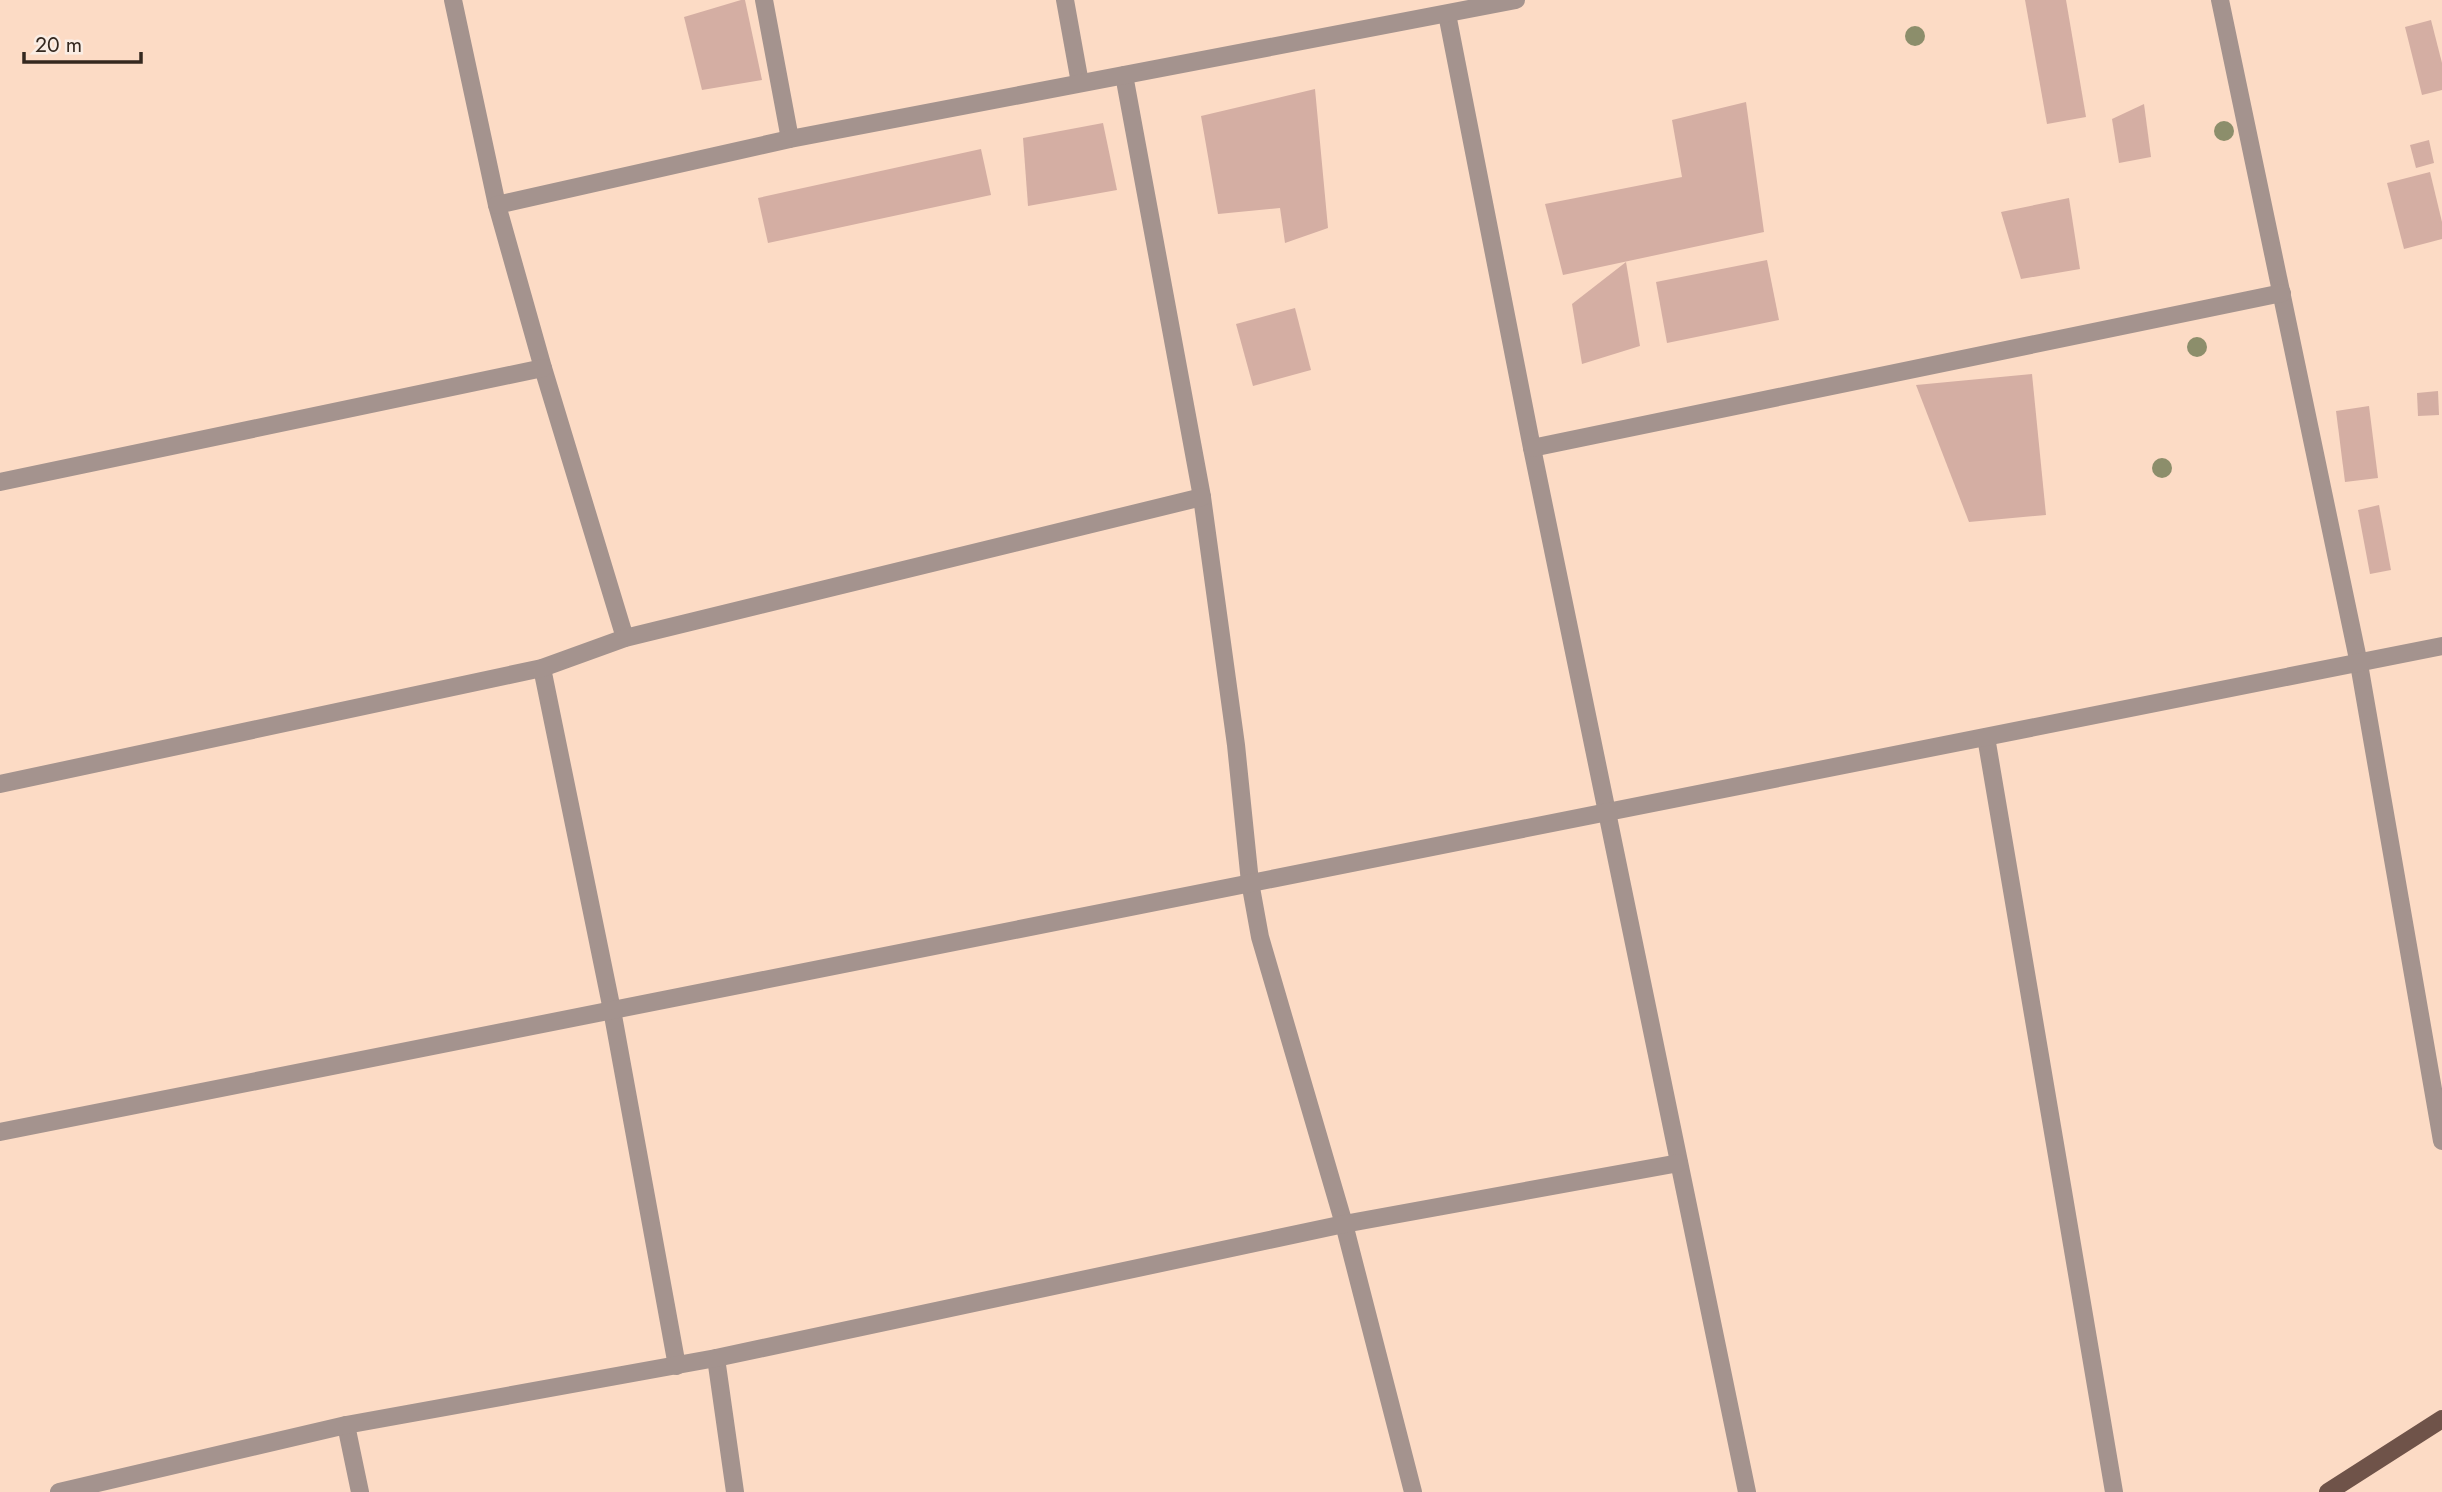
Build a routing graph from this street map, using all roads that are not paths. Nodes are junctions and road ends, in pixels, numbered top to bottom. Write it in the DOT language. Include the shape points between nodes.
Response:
graph roads {
  1 [pos="453,0"];
  2 [pos="764,0"];
  3 [pos="1065,0"];
  4 [pos="1516,0"];
  5 [pos="2220,0"];
  6 [pos="1447,13"];
  7 [pos="1124,75"];
  8 [pos="1080,83"];
  9 [pos="790,139"];
  10 [pos="497,205"];
  11 [pos="2281,293"];
  12 [pos="543,368"];
  13 [pos="1532,448"];
  14 [pos="0,482"];
  15 [pos="1202,497"];
  16 [pos="625,638"];
  17 [pos="2442,646"];
  18 [pos="2359,664"];
  19 [pos="542,668"];
  20 [pos="1986,737"];
  21 [pos="0,784"];
  22 [pos="1608,811"];
  23 [pos="1250,882"];
  24 [pos="612,1010"];
  25 [pos="0,1132"];
  26 [pos="2442,1141"];
  27 [pos="1679,1163"];
  28 [pos="1344,1224"];
  29 [pos="716,1359"];
  30 [pos="677,1366"];
  31 [pos="2442,1419"];
  32 [pos="346,1425"];
  33 [pos="59,1492"];
  34 [pos="360,1492"];
  35 [pos="735,1492"];
  36 [pos="1413,1492"];
  37 [pos="1747,1492"];
  38 [pos="2114,1492"];
  39 [pos="2328,1492"];
  1 -- 10 [label="street"];
  2 -- 9 [label="street"];
  3 -- 8 [label="street"];
  4 -- 6 [label="street"];
  5 -- 11 [label="street"];
  6 -- 7 [label="street"];
  6 -- 13 [label="street"];
  7 -- 8 [label="street"];
  7 -- 15 [label="street"];
  8 -- 9 [label="street"];
  9 -- 10 [label="street"];
  10 -- 12 [label="street"];
  11 -- 13 [label="street"];
  11 -- 18 [label="street"];
  12 -- 14 [label="street"];
  12 -- 16 [label="street"];
  13 -- 22 [label="street"];
  15 -- 16 [label="street"];
  15 -- 23 [label="street"];
  16 -- 19 [label="street"];
  17 -- 18 [label="street"];
  18 -- 20 [label="street"];
  18 -- 26 [label="street"];
  19 -- 21 [label="street"];
  19 -- 24 [label="street"];
  20 -- 22 [label="street"];
  20 -- 38 [label="street"];
  22 -- 23 [label="street"];
  22 -- 27 [label="street"];
  23 -- 24 [label="street"];
  23 -- 28 [label="street" via="1260,937"];
  24 -- 25 [label="street"];
  24 -- 30 [label="street"];
  27 -- 28 [label="street"];
  27 -- 37 [label="street"];
  28 -- 29 [label="street"];
  28 -- 36 [label="street"];
  29 -- 30 [label="street"];
  29 -- 35 [label="street"];
  30 -- 32 [label="street"];
  31 -- 39 [label="main road"];
  32 -- 33 [label="street"];
  32 -- 34 [label="street"];
}
